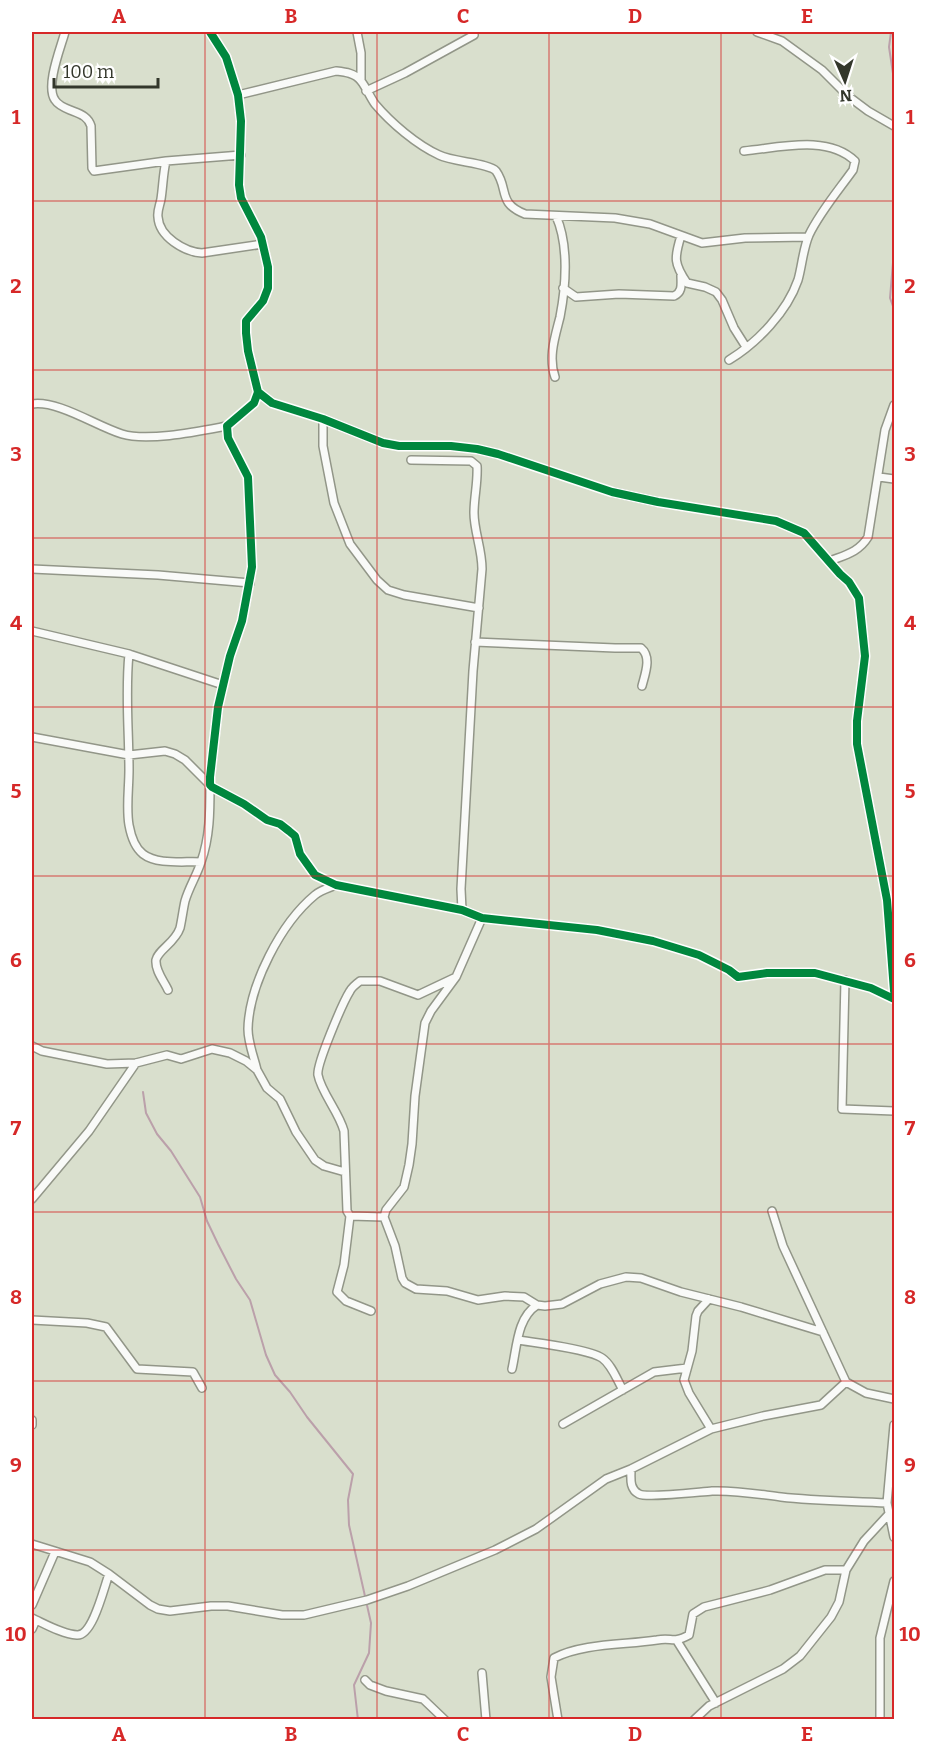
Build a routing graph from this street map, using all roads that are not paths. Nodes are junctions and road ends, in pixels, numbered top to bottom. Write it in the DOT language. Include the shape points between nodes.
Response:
graph roads {
  1 [pos="65,32"];
  2 [pos="210,32"];
  3 [pos="357,32"];
  4 [pos="758,32"];
  5 [pos="474,35"];
  6 [pos="361,80"];
  7 [pos="366,91"];
  8 [pos="238,95"];
  9 [pos="894,126"];
  10 [pos="744,152"];
  11 [pos="241,155"];
  12 [pos="166,161"];
  13 [pos="556,216"];
  14 [pos="681,236"];
  15 [pos="808,237"];
  16 [pos="263,244"];
  17 [pos="681,274"];
  18 [pos="563,288"];
  19 [pos="746,347"];
  20 [pos="729,360"];
  21 [pos="555,377"];
  22 [pos="258,392"];
  23 [pos="32,404"];
  24 [pos="894,405"];
  25 [pos="323,419"];
  26 [pos="227,426"];
  27 [pos="411,460"];
  28 [pos="879,477"];
  29 [pos="894,479"];
  30 [pos="830,561"];
  31 [pos="32,569"];
  32 [pos="250,583"];
  33 [pos="479,608"];
  34 [pos="32,631"];
  35 [pos="475,642"];
  36 [pos="129,654"];
  37 [pos="223,685"];
  38 [pos="642,686"];
  39 [pos="32,737"];
  40 [pos="129,755"];
  41 [pos="210,784"];
  42 [pos="201,862"];
  43 [pos="336,885"];
  44 [pos="462,910"];
  45 [pos="482,918"];
  46 [pos="456,977"];
  47 [pos="845,980"];
  48 [pos="168,990"];
  49 [pos="894,991"];
  50 [pos="894,999"];
  51 [pos="32,1046"];
  52 [pos="136,1063"];
  53 [pos="257,1070"];
  54 [pos="894,1111"];
  55 [pos="345,1172"];
  56 [pos="32,1199"];
  57 [pos="772,1211"];
  58 [pos="350,1216"];
  59 [pos="384,1217"];
  60 [pos="709,1299"];
  61 [pos="537,1305"];
  62 [pos="371,1311"];
  63 [pos="32,1320"];
  64 [pos="823,1332"];
  65 [pos="518,1340"];
  66 [pos="687,1368"];
  67 [pos="512,1369"];
  68 [pos="846,1382"];
  69 [pos="202,1388"];
  70 [pos="623,1390"];
  71 [pos="894,1399"];
  72 [pos="32,1420"];
  73 [pos="563,1424"];
  74 [pos="32,1425"];
  75 [pos="894,1425"];
  76 [pos="711,1429"];
  77 [pos="631,1469"];
  78 [pos="887,1503"];
  79 [pos="891,1514"];
  80 [pos="894,1537"];
  81 [pos="32,1544"];
  82 [pos="55,1552"];
  83 [pos="846,1570"];
  84 [pos="109,1574"];
  85 [pos="894,1581"];
  86 [pos="32,1605"];
  87 [pos="34,1619"];
  88 [pos="32,1629"];
  89 [pos="677,1641"];
  90 [pos="482,1673"];
  91 [pos="365,1680"];
  92 [pos="716,1703"];
  93 [pos="445,1719"];
  94 [pos="486,1719"];
  95 [pos="558,1719"];
  96 [pos="694,1719"];
  97 [pos="880,1719"];
  1 -- 12 [label="street" via="52,92 59,105 89,120 94,171"];
  2 -- 8 [label="street" via="226,57"];
  3 -- 6 [label="street"];
  4 -- 9 [label="street" via="782,41 822,70 848,96"];
  5 -- 7 [label="street"];
  6 -- 7 [label="street"];
  6 -- 8 [label="street" via="336,70"];
  7 -- 13 [label="street" via="386,115 429,150 454,161 490,167 496,172 506,200 516,210"];
  8 -- 11 [label="street"];
  10 -- 15 [label="street" via="814,145 836,148 855,161 853,170"];
  11 -- 12 [label="street"];
  11 -- 16 [label="street" via="241,198"];
  12 -- 16 [label="street" via="158,220 175,243 193,253"];
  13 -- 14 [label="street" via="615,218 650,224"];
  13 -- 18 [label="street" via="564,255"];
  14 -- 15 [label="street" via="702,243"];
  14 -- 17 [label="street" via="676,254"];
  15 -- 19 [label="street" via="791,298 782,313"];
  16 -- 22 [label="street" via="268,288 263,301 246,321"];
  17 -- 18 [label="street" via="681,289 674,296 576,297"];
  17 -- 19 [label="street" via="687,283 716,292"];
  18 -- 21 [label="street" via="551,360"];
  19 -- 20 [label="street"];
  22 -- 25 [label="street" via="272,403"];
  22 -- 26 [label="street" via="254,403"];
  23 -- 26 [label="street" via="54,406 124,434 142,437"];
  24 -- 28 [label="street" via="885,430"];
  25 -- 30 [label="street" via="383,443 477,449 612,492 776,521 804,533"];
  25 -- 33 [label="street" via="323,446 334,503 350,544 377,580 388,590 404,595"];
  26 -- 32 [label="street" via="228,438 248,477 252,528"];
  27 -- 33 [label="street" via="471,461 477,466 474,514 482,554"];
  28 -- 29 [label="street"];
  28 -- 30 [label="street" via="868,537 855,551"];
  30 -- 49 [label="street" via="859,598 865,656 857,744 887,900"];
  31 -- 32 [label="street" via="158,574"];
  32 -- 37 [label="street"];
  33 -- 35 [label="street"];
  34 -- 36 [label="street"];
  35 -- 38 [label="street" via="642,648 647,662"];
  35 -- 44 [label="street"];
  36 -- 37 [label="street"];
  36 -- 40 [label="street"];
  37 -- 41 [label="street"];
  39 -- 40 [label="street"];
  40 -- 41 [label="street" via="165,751 175,754"];
  40 -- 42 [label="street" via="129,823 137,849 157,860"];
  41 -- 42 [label="street" via="208,837"];
  41 -- 43 [label="street" via="290,831 315,875"];
  42 -- 48 [label="street" via="186,897 176,937 156,959"];
  43 -- 44 [label="street"];
  43 -- 53 [label="street" via="301,908 265,968 255,992 248,1029"];
  44 -- 45 [label="street"];
  45 -- 46 [label="street"];
  45 -- 47 [label="street" via="578,927 653,941 699,955 738,977 802,972"];
  46 -- 55 [label="street" via="417,995 370,979 351,988 318,1073 344,1131"];
  46 -- 59 [label="street" via="425,1023 409,1165 404,1187"];
  47 -- 50 [label="street"];
  47 -- 54 [label="street" via="842,1109"];
  51 -- 52 [label="street" via="42,1052 93,1062"];
  52 -- 53 [label="street" via="167,1056 181,1059 212,1049 231,1053"];
  52 -- 56 [label="street" via="89,1131"];
  53 -- 55 [label="street" via="267,1088 280,1099 307,1151 324,1166"];
  55 -- 58 [label="street"];
  57 -- 64 [label="street" via="783,1246"];
  58 -- 59 [label="street"];
  58 -- 62 [label="street" via="337,1292 346,1301"];
  59 -- 61 [label="street" via="402,1278 409,1287 447,1291 478,1300 524,1297"];
  60 -- 61 [label="street" via="626,1277 600,1284 562,1304"];
  60 -- 64 [label="street"];
  60 -- 66 [label="street" via="696,1316"];
  61 -- 65 [label="street" via="525,1316"];
  63 -- 69 [label="street" via="106,1327 137,1369 193,1372"];
  64 -- 68 [label="street"];
  65 -- 67 [label="street"];
  65 -- 70 [label="street" via="600,1357"];
  66 -- 70 [label="street" via="654,1372"];
  66 -- 76 [label="street" via="684,1380 689,1393"];
  68 -- 71 [label="street" via="866,1393"];
  68 -- 76 [label="street" via="821,1405"];
  70 -- 73 [label="street"];
  72 -- 74 [label="street"];
  75 -- 78 [label="street"];
  76 -- 77 [label="street"];
  77 -- 78 [label="street" via="634,1490 648,1496 721,1491"];
  77 -- 84 [label="street" via="606,1479 536,1529 495,1550 367,1600 304,1615 228,1606 159,1609"];
  78 -- 79 [label="street"];
  79 -- 80 [label="street"];
  79 -- 83 [label="street" via="864,1541"];
  81 -- 82 [label="street"];
  82 -- 84 [label="street" via="90,1562"];
  82 -- 86 [label="street"];
  83 -- 89 [label="street" via="825,1570 770,1590 704,1607 693,1614 689,1635"];
  83 -- 92 [label="street" via="839,1602 801,1656"];
  84 -- 87 [label="street" via="94,1619 84,1634"];
  85 -- 97 [label="street" via="880,1638"];
  87 -- 88 [label="street"];
  89 -- 92 [label="street"];
  89 -- 95 [label="street" via="660,1639 579,1648 554,1658 551,1677"];
  90 -- 94 [label="street"];
  91 -- 93 [label="street" via="386,1691 423,1699"];
  92 -- 96 [label="street"];
}
